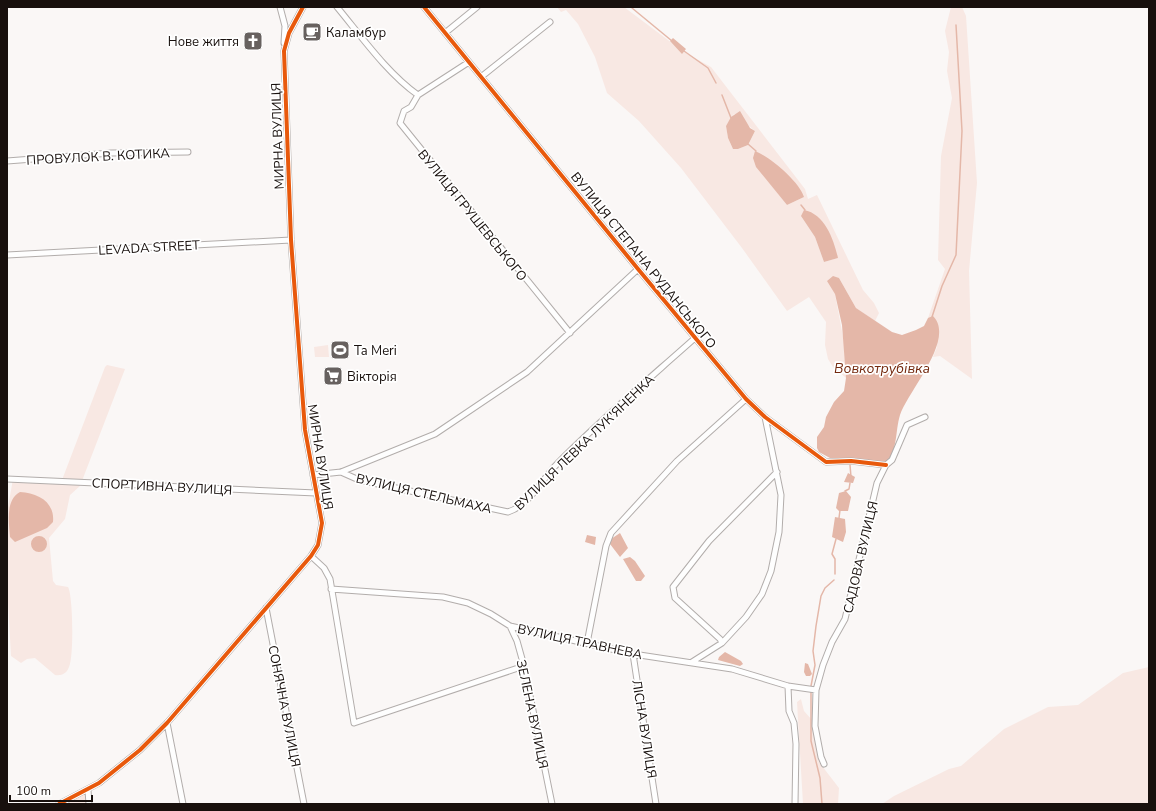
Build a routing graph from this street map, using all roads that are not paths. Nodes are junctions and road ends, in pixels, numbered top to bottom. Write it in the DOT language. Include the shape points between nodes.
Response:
graph roads {
  1 [pos="280,7"];
  2 [pos="303,7"];
  3 [pos="337,7"];
  4 [pos="424,7"];
  5 [pos="477,7"];
  6 [pos="550,22"];
  7 [pos="445,33"];
  8 [pos="284,51"];
  9 [pos="469,62"];
  10 [pos="481,77"];
  11 [pos="418,95"];
  12 [pos="188,152"];
  13 [pos="7,161"];
  14 [pos="291,240"];
  15 [pos="7,255"];
  16 [pos="638,269"];
  17 [pos="570,333"];
  18 [pos="695,338"];
  19 [pos="746,399"];
  20 [pos="765,417"];
  21 [pos="925,417"];
  22 [pos="886,465"];
  23 [pos="341,472"];
  24 [pos="777,472"];
  25 [pos="313,475"];
  26 [pos="7,479"];
  27 [pos="316,493"];
  28 [pos="508,512"];
  29 [pos="312,556"];
  30 [pos="331,589"];
  31 [pos="266,608"];
  32 [pos="510,626"];
  33 [pos="587,643"];
  34 [pos="722,643"];
  35 [pos="634,654"];
  36 [pos="692,662"];
  37 [pos="524,666"];
  38 [pos="788,686"];
  39 [pos="816,690"];
  40 [pos="167,724"];
  41 [pos="824,764"];
  42 [pos="88,790"];
  43 [pos="59,804"];
  44 [pos="89,804"];
  45 [pos="183,804"];
  46 [pos="304,804"];
  47 [pos="552,804"];
  48 [pos="656,804"];
  49 [pos="795,804"];
  1 -- 8 [label="street" via="285,26"];
  2 -- 8 [label="street, МИРНА ВУЛИЦЯ"];
  3 -- 11 [label="street" via="408,88"];
  4 -- 7 [label="street, ВУЛИЦЯ СТЕПАНА РУДАНСЬКОГО"];
  5 -- 7 [label="street"];
  6 -- 10 [label="street"];
  7 -- 9 [label="street, ВУЛИЦЯ СТЕПАНА РУДАНСЬКОГО"];
  8 -- 14 [label="street, МИРНА ВУЛИЦЯ"];
  9 -- 10 [label="street, ВУЛИЦЯ СТЕПАНА РУДАНСЬКОГО"];
  9 -- 11 [label="street, ВУЛИЦЯ ГРУШЕВСЬКОГО"];
  10 -- 16 [label="street, ВУЛИЦЯ СТЕПАНА РУДАНСЬКОГО"];
  11 -- 17 [label="street, ВУЛИЦЯ ГРУШЕВСЬКОГО" via="411,107 404,111 400,123"];
  12 -- 13 [label="street, ПРОВУЛОК В. КОТИКА" via="111,153"];
  14 -- 15 [label="street, LEVADA STREET"];
  14 -- 25 [label="street, МИРНА ВУЛИЦЯ" via="305,430"];
  16 -- 17 [label="street"];
  16 -- 18 [label="street, ВУЛИЦЯ СТЕПАНА РУДАНСЬКОГО"];
  17 -- 23 [label="street" via="527,372 434,434"];
  18 -- 19 [label="street, ВУЛИЦЯ СТЕПАНА РУДАНСЬКОГО"];
  18 -- 28 [label="street, ВУЛИЦЯ ЛЕВКА ЛУК'ЯНЕНКА" via="557,464 525,502 516,510"];
  19 -- 20 [label="street, ВУЛИЦЯ СТЕПАНА РУДАНСЬКОГО"];
  19 -- 33 [label="street" via="677,461 611,533 606,546"];
  20 -- 22 [label="street, ВУЛИЦЯ СТЕПАНА РУДАНСЬКОГО" via="826,462 851,461"];
  20 -- 24 [label="street"];
  21 -- 22 [label="street, САДОВА ВУЛИЦЯ" via="907,425 892,460"];
  22 -- 39 [label="street, САДОВА ВУЛИЦЯ" via="877,483 845,619 822,665"];
  23 -- 25 [label="street"];
  23 -- 28 [label="street, ВУЛИЦЯ СТЕЛЬМАХА" via="360,480"];
  24 -- 34 [label="street" via="781,494 771,570 762,594"];
  24 -- 34 [label="street" via="709,541 673,588 675,598"];
  25 -- 27 [label="street, МИРНА ВУЛИЦЯ"];
  26 -- 27 [label="street, СПОРТИВНА ВУЛИЦЯ"];
  27 -- 29 [label="street, МИРНА ВУЛИЦЯ" via="322,529"];
  29 -- 30 [label="street" via="327,573"];
  29 -- 31 [label="street, МИРНА ВУЛИЦЯ"];
  30 -- 32 [label="street, ВУЛИЦЯ ТРАВНЕВА" via="443,597 468,603"];
  30 -- 37 [label="street" via="354,723"];
  31 -- 40 [label="street, МИРНА ВУЛИЦЯ"];
  31 -- 46 [label="street, СОНЯЧНА ВУЛИЦЯ"];
  32 -- 33 [label="street, ВУЛИЦЯ ТРАВНЕВА"];
  32 -- 37 [label="street, ЗЕЛЕНА ВУЛИЦЯ"];
  33 -- 35 [label="street, ВУЛИЦЯ ТРАВНЕВА"];
  34 -- 36 [label="street"];
  35 -- 36 [label="street, ВУЛИЦЯ ТРАВНЕВА"];
  35 -- 48 [label="street, ЛІСНА ВУЛИЦЯ"];
  36 -- 38 [label="street, ВУЛИЦЯ ТРАВНЕВА" via="732,669"];
  37 -- 47 [label="street, ЗЕЛЕНА ВУЛИЦЯ"];
  38 -- 39 [label="street, ВУЛИЦЯ ТРАВНЕВА"];
  38 -- 49 [label="street" via="789,712 794,723 796,744"];
  39 -- 41 [label="street, САДОВА ВУЛИЦЯ" via="815,726"];
  40 -- 42 [label="street, МИРНА ВУЛИЦЯ" via="128,761"];
  40 -- 45 [label="street"];
  42 -- 43 [label="street, МИРНА ВУЛИЦЯ"];
  42 -- 44 [label="street"];
}
